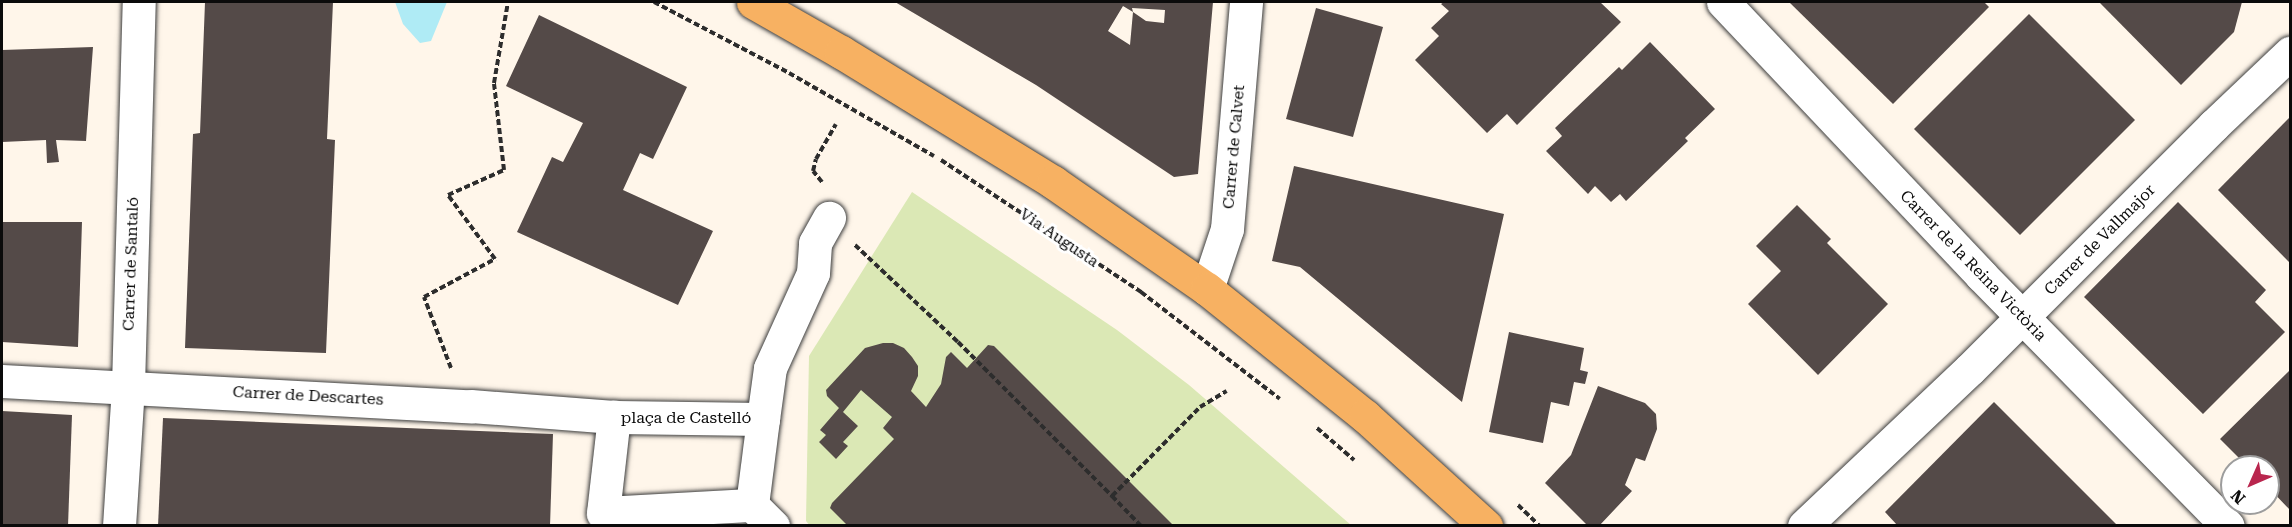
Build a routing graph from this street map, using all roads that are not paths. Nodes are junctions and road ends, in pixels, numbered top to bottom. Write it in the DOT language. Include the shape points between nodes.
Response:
graph roads {
  1 [pos="139,2"];
  2 [pos="1246,2"];
  3 [pos="1723,2"];
  4 [pos="759,3"];
  5 [pos="2290,53"];
  6 [pos="822,230"];
  7 [pos="1207,290"];
  8 [pos="2023,318"];
  9 [pos="2,381"];
  10 [pos="128,386"];
  11 [pos="614,417"];
  12 [pos="763,419"];
  13 [pos="763,515"];
  14 [pos="598,519"];
  15 [pos="119,525"];
  16 [pos="1486,525"];
  17 [pos="1804,525"];
  18 [pos="2228,525"];
  1 -- 10 [label="street, Carrer de Santaló"];
  2 -- 7 [label="street, Carrer de Calvet" via="1227,229"];
  3 -- 8 [label="street, Carrer de la Reina Victòria"];
  4 -- 7 [label="main road" via="1053,182"];
  5 -- 8 [label="street, Carrer de Vallmajor"];
  6 -- 12 [label="street" via="813,273 770,368"];
  7 -- 16 [label="main road" via="1365,416"];
  8 -- 17 [label="street, Carrer de Vallmajor"];
  8 -- 18 [label="street, Carrer de la Reina Victòria"];
  9 -- 10 [label="street, Carrer de Descartes"];
  10 -- 11 [label="street, Carrer de Descartes"];
  10 -- 15 [label="street, Carrer de Santaló"];
  11 -- 12 [label="street, plaça de Castelló"];
  11 -- 14 [label="street, plaça de Castelló"];
  12 -- 13 [label="street, plaça de Castelló"];
  13 -- 14 [label="street, plaça de Castelló"];
}
